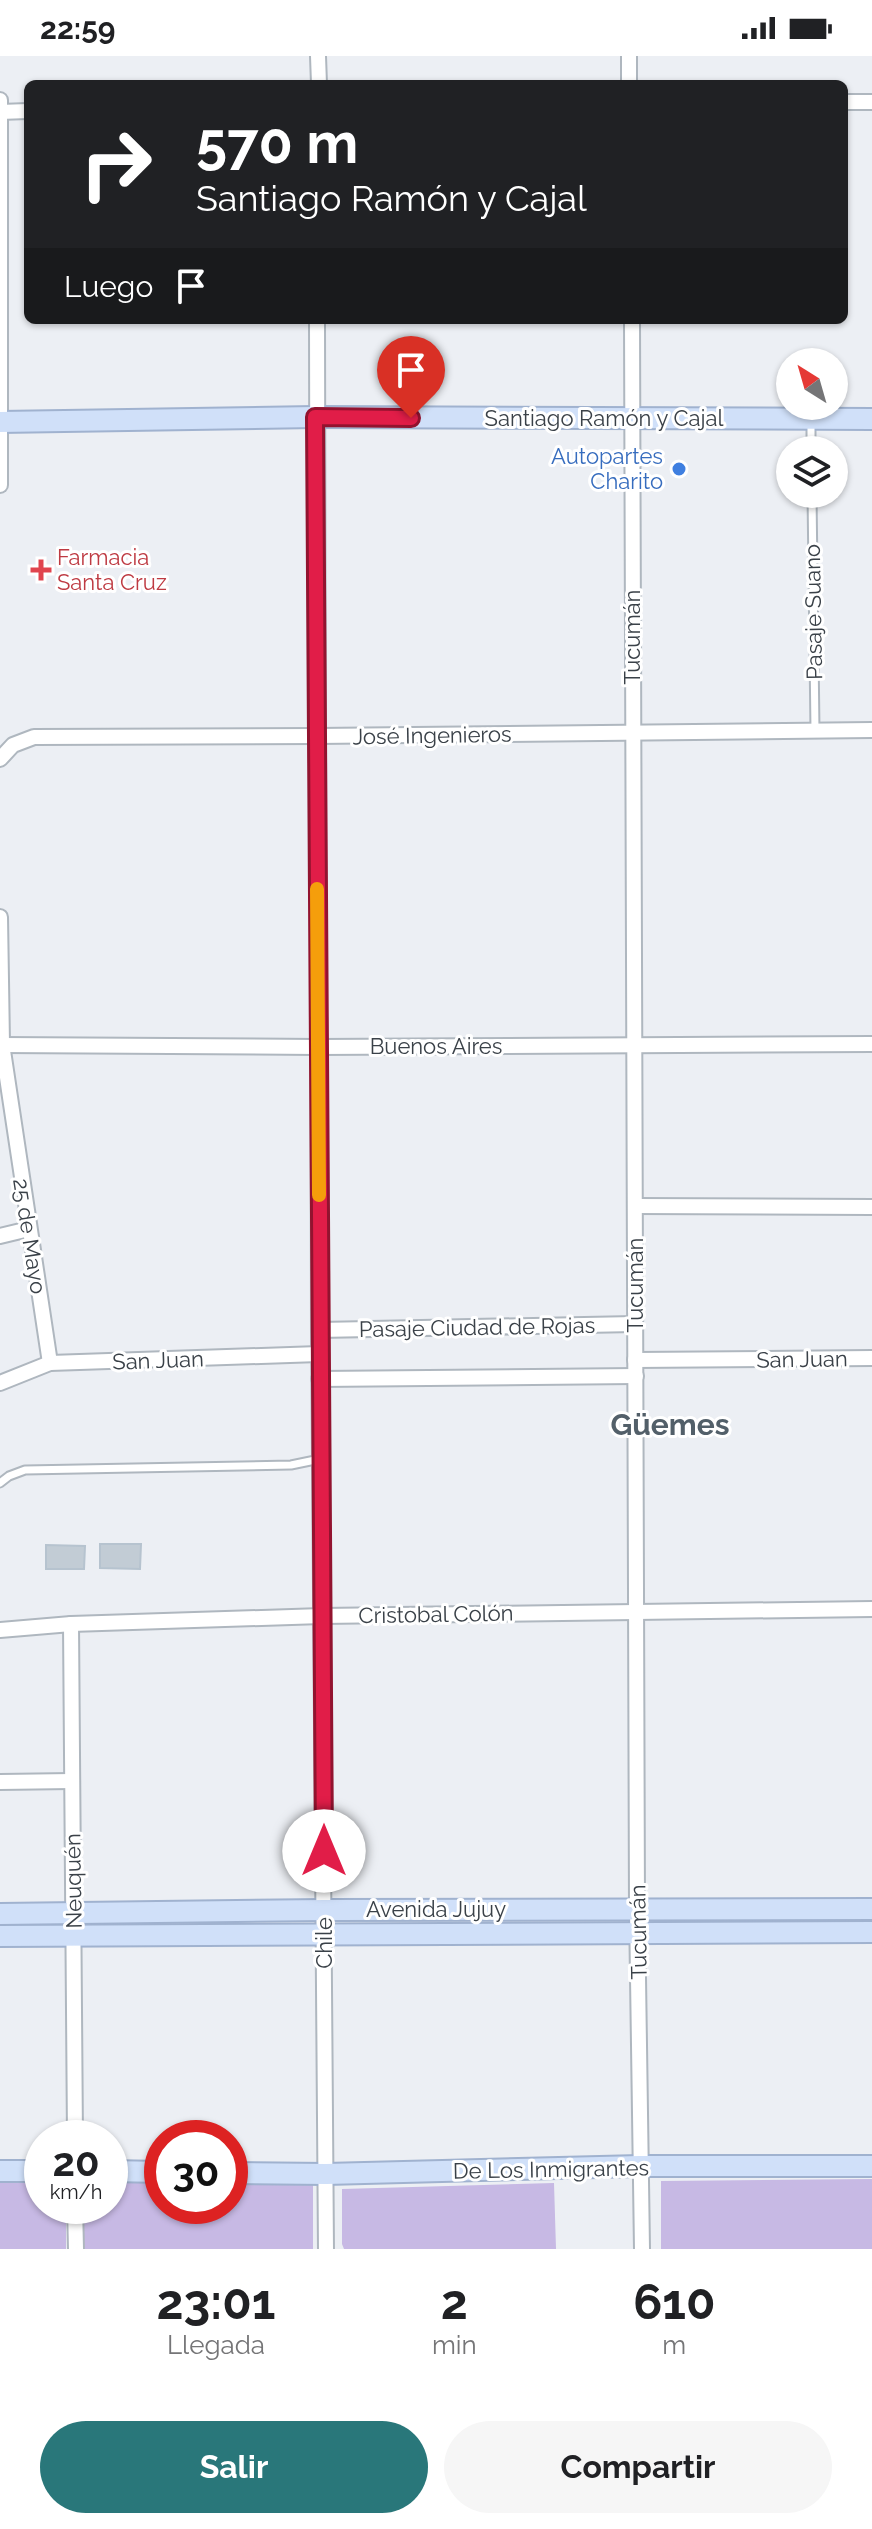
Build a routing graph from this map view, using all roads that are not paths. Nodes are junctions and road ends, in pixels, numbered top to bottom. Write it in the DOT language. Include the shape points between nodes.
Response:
graph roads {
  1 [pos="318,56"];
  2 [pos="629,56"];
  3 [pos="319,80"];
  4 [pos="629,80"];
  5 [pos="0,100"];
  6 [pos="848,102"];
  7 [pos="872,102"];
  8 [pos="24,111"];
  9 [pos="0,112"];
  10 [pos="317,324"];
  11 [pos="632,324"];
  12 [pos="315,417"];
  13 [pos="633,418"];
  14 [pos="848,419"];
  15 [pos="872,419"];
  16 [pos="776,420"];
  17 [pos="811,420"];
  18 [pos="1,422"];
  19 [pos="811,436"];
  20 [pos="0,485"];
  21 [pos="812,508"];
  22 [pos="815,730"];
  23 [pos="872,730"];
  24 [pos="631,734"];
  25 [pos="317,736"];
  26 [pos="0,759"];
  27 [pos="0,917"];
  28 [pos="872,1044"];
  29 [pos="1,1045"];
  30 [pos="634,1046"];
  31 [pos="318,1047"];
  32 [pos="635,1206"];
  33 [pos="872,1207"];
  34 [pos="29,1229"];
  35 [pos="0,1236"];
  36 [pos="635,1324"];
  37 [pos="319,1330"];
  38 [pos="319,1354"];
  39 [pos="872,1358"];
  40 [pos="635,1360"];
  41 [pos="50,1363"];
  42 [pos="636,1376"];
  43 [pos="319,1379"];
  44 [pos="0,1383"];
  45 [pos="320,1459"];
  46 [pos="0,1483"];
  47 [pos="872,1609"];
  48 [pos="638,1612"];
  49 [pos="322,1616"];
  50 [pos="71,1624"];
  51 [pos="0,1630"];
  52 [pos="72,1781"];
  53 [pos="0,1782"];
  54 [pos="637,1909"];
  55 [pos="872,1909"];
  56 [pos="324,1910"];
  57 [pos="73,1912"];
  58 [pos="0,1914"];
  59 [pos="637,1931"];
  60 [pos="872,1932"];
  61 [pos="73,1934"];
  62 [pos="324,1934"];
  63 [pos="0,1936"];
  64 [pos="75,2120"];
  65 [pos="640,2166"];
  66 [pos="872,2166"];
  67 [pos="0,2171"];
  68 [pos="24,2171"];
  69 [pos="248,2173"];
  70 [pos="326,2174"];
  71 [pos="75,2224"];
  72 [pos="326,2229"];
  73 [pos="76,2249"];
  74 [pos="326,2249"];
  75 [pos="333,2249"];
  76 [pos="642,2249"];
  1 -- 3 [label="street"];
  2 -- 4 [label="street"];
  5 -- 9 [label="street"];
  6 -- 7 [label="street"];
  8 -- 9 [label="street"];
  9 -- 18 [label="street"];
  10 -- 12 [label="street, Chile"];
  11 -- 13 [label="street, Tucumán"];
  12 -- 13 [label="street, Santiago Ramón y Cajal"];
  12 -- 18 [label="street, Santiago Ramón y Cajal"];
  12 -- 25 [label="street, Chile"];
  13 -- 16 [label="street, Santiago Ramón y Cajal"];
  13 -- 24 [label="street, Tucumán"];
  14 -- 15 [label="street, Santiago Ramón y Cajal"];
  17 -- 19 [label="lane"];
  18 -- 20 [label="street"];
  21 -- 22 [label="lane, Pasaje Suano"];
  22 -- 23 [label="street, José Ingenieros"];
  22 -- 24 [label="street, José Ingenieros"];
  24 -- 25 [label="street, José Ingenieros"];
  24 -- 30 [label="street, Tucumán"];
  25 -- 26 [label="street, José Ingenieros" via="34,737 13,745"];
  25 -- 31 [label="street, Chile"];
  27 -- 29 [label="street, 25 de Mayo"];
  28 -- 30 [label="street, Buenos Aires"];
  29 -- 31 [label="street, Buenos Aires"];
  29 -- 34 [label="street, 25 de Mayo"];
  30 -- 31 [label="street, Buenos Aires"];
  30 -- 32 [label="street, Tucumán"];
  31 -- 37 [label="street, Chile"];
  32 -- 33 [label="street"];
  32 -- 36 [label="street, Tucumán"];
  34 -- 35 [label="street"];
  34 -- 41 [label="street, 25 de Mayo"];
  36 -- 37 [label="street, Pasaje Ciudad de Rojas"];
  36 -- 40 [label="street, Tucumán"];
  37 -- 38 [label="street, Chile"];
  38 -- 41 [label="street, San Juan"];
  38 -- 43 [label="street, Chile"];
  39 -- 40 [label="street, San Juan"];
  40 -- 42 [label="street, Tucumán"];
  41 -- 44 [label="street, San Juan"];
  42 -- 43 [label="street"];
  42 -- 48 [label="street, Tucumán"];
  43 -- 45 [label="street, Chile"];
  45 -- 46 [label="lane" via="291,1465 25,1470"];
  45 -- 49 [label="street, Chile"];
  47 -- 48 [label="street, Cristobal Colón"];
  48 -- 49 [label="street, Cristobal Colón"];
  48 -- 54 [label="street, Tucumán"];
  49 -- 50 [label="street, Cristobal Colón"];
  49 -- 56 [label="street, Chile"];
  50 -- 51 [label="street, Cristobal Colón"];
  50 -- 52 [label="street, Neuquén"];
  52 -- 53 [label="street"];
  52 -- 57 [label="street, Neuquén"];
  54 -- 55 [label="street, Avenida Jujuy"];
  54 -- 56 [label="street, Avenida Jujuy"];
  54 -- 59 [label="street, Tucumán"];
  56 -- 57 [label="street, Avenida Jujuy"];
  56 -- 62 [label="street, Chile"];
  57 -- 58 [label="street, Avenida Jujuy"];
  57 -- 61 [label="street, Neuquén"];
  59 -- 60 [label="street, Avenida Jujuy"];
  59 -- 62 [label="street, Avenida Jujuy"];
  59 -- 65 [label="street, Tucumán"];
  61 -- 62 [label="street, Avenida Jujuy"];
  61 -- 63 [label="street, Avenida Jujuy"];
  61 -- 64 [label="street, Neuquén"];
  62 -- 70 [label="street, Chile"];
  65 -- 66 [label="street, De Los Inmigrantes"];
  65 -- 70 [label="street, De Los Inmigrantes"];
  65 -- 76 [label="street, Tucumán"];
  67 -- 68 [label="street"];
  69 -- 70 [label="street, De Los Inmigrantes"];
  70 -- 72 [label="street, Chile"];
  71 -- 73 [label="street"];
  72 -- 74 [label="street, Chile"];
  72 -- 75 [label="street"];
}
